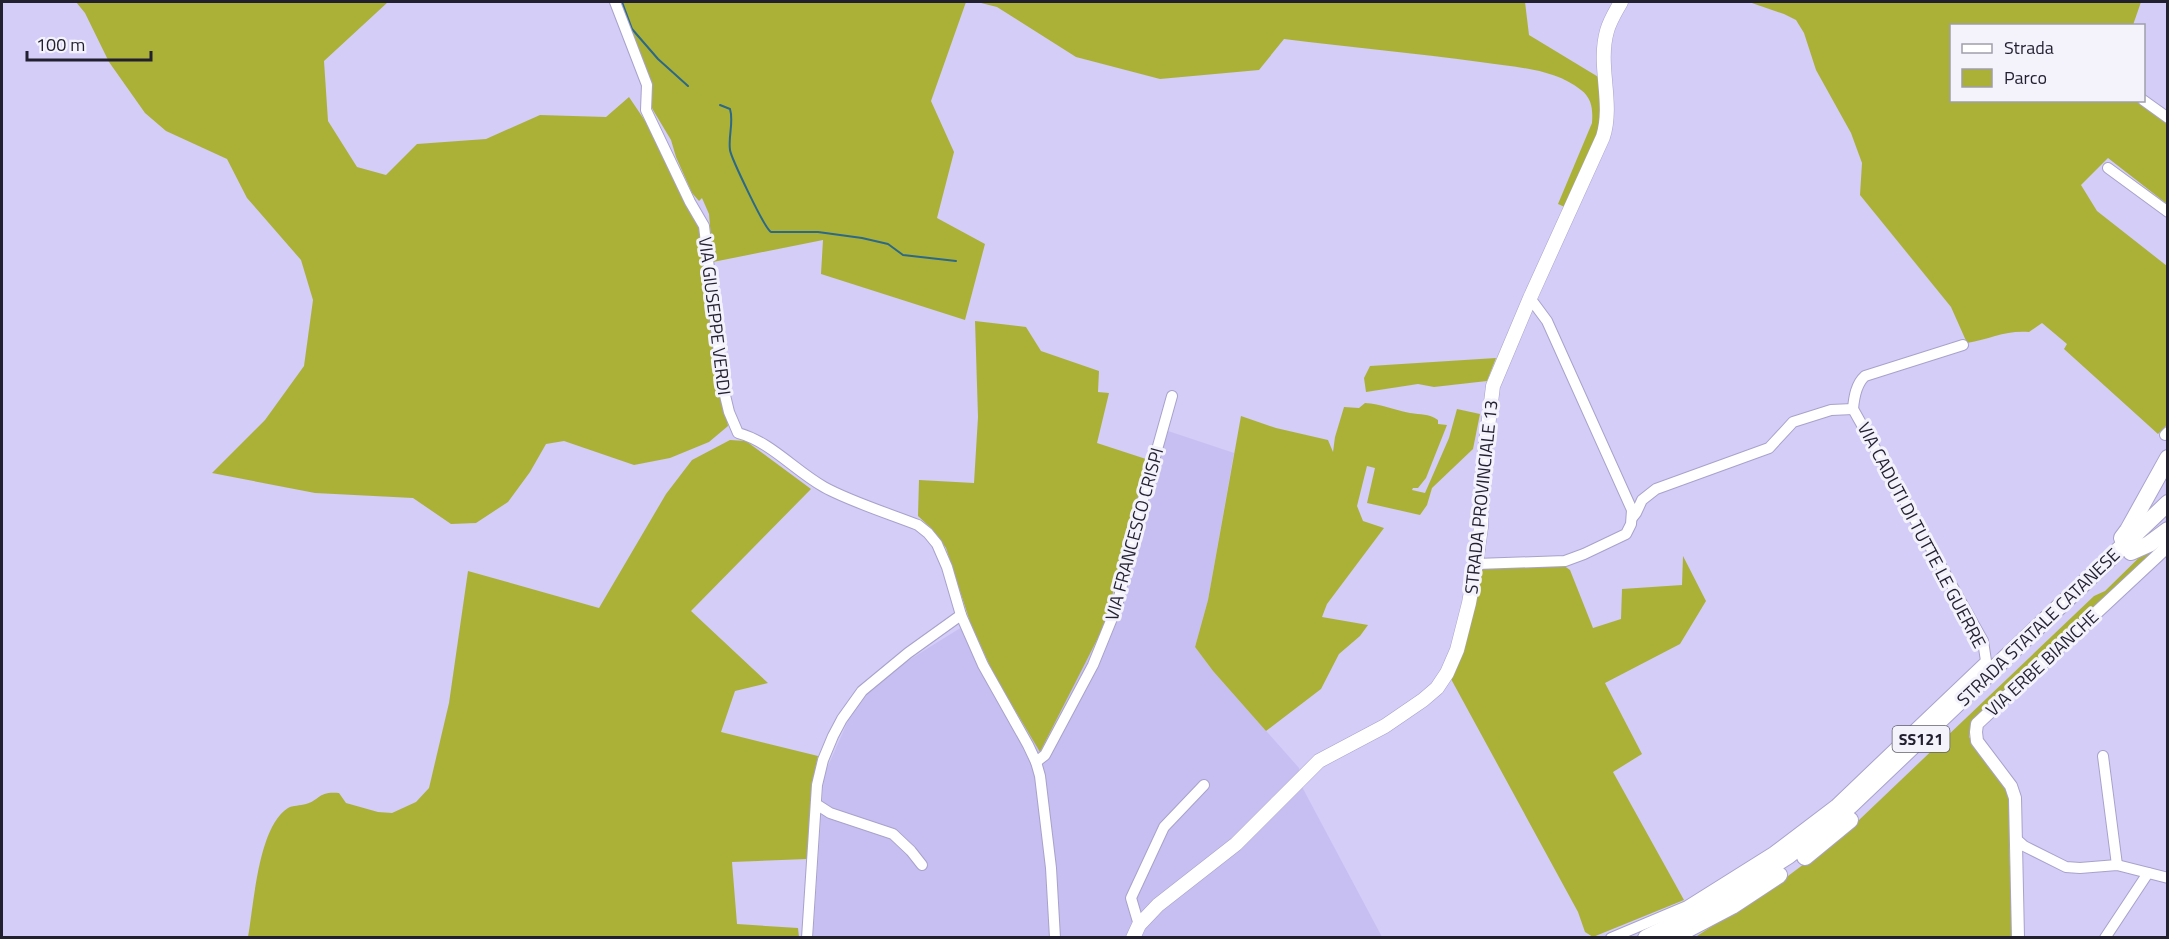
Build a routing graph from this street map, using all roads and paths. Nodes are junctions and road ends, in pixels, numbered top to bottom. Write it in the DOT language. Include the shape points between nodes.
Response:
graph roads {
  1 [pos="615,2"];
  2 [pos="1621,2"];
  3 [pos="2145,101"];
  4 [pos="2168,118"];
  5 [pos="2108,168"];
  6 [pos="2168,212"];
  7 [pos="1530,297"];
  8 [pos="1963,345"];
  9 [pos="1172,396"];
  10 [pos="1853,408"];
  11 [pos="2168,458"];
  12 [pos="2168,503"];
  13 [pos="2168,517"];
  14 [pos="1632,518"];
  15 [pos="2168,530"];
  16 [pos="2168,546"];
  17 [pos="2131,552"];
  18 [pos="1476,564"];
  19 [pos="2082,586"];
  20 [pos="961,615"];
  21 [pos="2103,756"];
  22 [pos="1036,762"];
  23 [pos="1204,785"];
  24 [pos="816,804"];
  25 [pos="2015,838"];
  26 [pos="922,865"];
  27 [pos="2117,865"];
  28 [pos="2148,873"];
  29 [pos="2167,879"];
  30 [pos="1136,931"];
  31 [pos="807,938"];
  32 [pos="1055,938"];
  33 [pos="1611,938"];
  34 [pos="1647,938"];
  35 [pos="1671,938"];
  36 [pos="2018,938"];
  37 [pos="2105,938"];
  1 -- 20 [label="street, VIA GIUSEPPE VERDI" via="647,85 646,110 704,226 723,387 738,433 769,447 824,487 918,525 928,533 937,544"];
  2 -- 7 [label="main road, STRADA PROVINCIALE 13" via="1606,33 1607,124"];
  3 -- 4 [label="street"];
  5 -- 6 [label="street"];
  7 -- 14 [label="street" via="1547,321 1632,510"];
  7 -- 18 [label="main road, STRADA PROVINCIALE 13" via="1493,386"];
  8 -- 10 [label="street" via="1865,376 1857,388"];
  9 -- 22 [label="street, VIA FRANCESCO CRISPI" via="1117,606 1093,665 1045,755"];
  10 -- 14 [label="street" via="1792,422 1769,448 1656,489 1642,500"];
  10 -- 33 [label="street, VIA CADUTI DI TUTTE LE GUERRE" via="1983,641 1986,661 1835,805 1773,852 1687,906"];
  11 -- 19 [label="main road" via="2128,530"];
  12 -- 19 [label="main road, STRADA STATALE CATANESE / SS121"];
  13 -- 17 [label="main road, STRADA STATALE CATANESE / SS121"];
  14 -- 18 [label="street" via="1626,534 1565,561"];
  15 -- 17 [label="main road"];
  16 -- 25 [label="street, VIA ERBE BIANCHE" via="1977,724 1977,741 2012,786"];
  17 -- 35 [label="main road, STRADA STATALE CATANESE / SS121" via="1834,834 1732,906"];
  18 -- 30 [label="main road, STRADA PROVINCIALE 13" via="1457,650 1437,688 1385,726 1319,761 1236,844 1158,905"];
  19 -- 34 [label="main road, STRADA STATALE CATANESE / SS121" via="1819,831 1758,876"];
  20 -- 22 [label="street, VIA GIUSEPPE VERDI" via="983,666"];
  20 -- 24 [label="street" via="908,653 853,702 823,760"];
  21 -- 27 [label="street"];
  22 -- 32 [label="street, VIA GIUSEPPE VERDI" via="1051,868"];
  23 -- 30 [label="street" via="1164,827 1131,898"];
  24 -- 26 [label="street" via="830,813 893,834"];
  24 -- 31 [label="street"];
  25 -- 27 [label="street" via="2066,867"];
  25 -- 36 [label="street, VIA ERBE BIANCHE"];
  27 -- 28 [label="street"];
  28 -- 29 [label="street"];
  28 -- 37 [label="street"];
}
